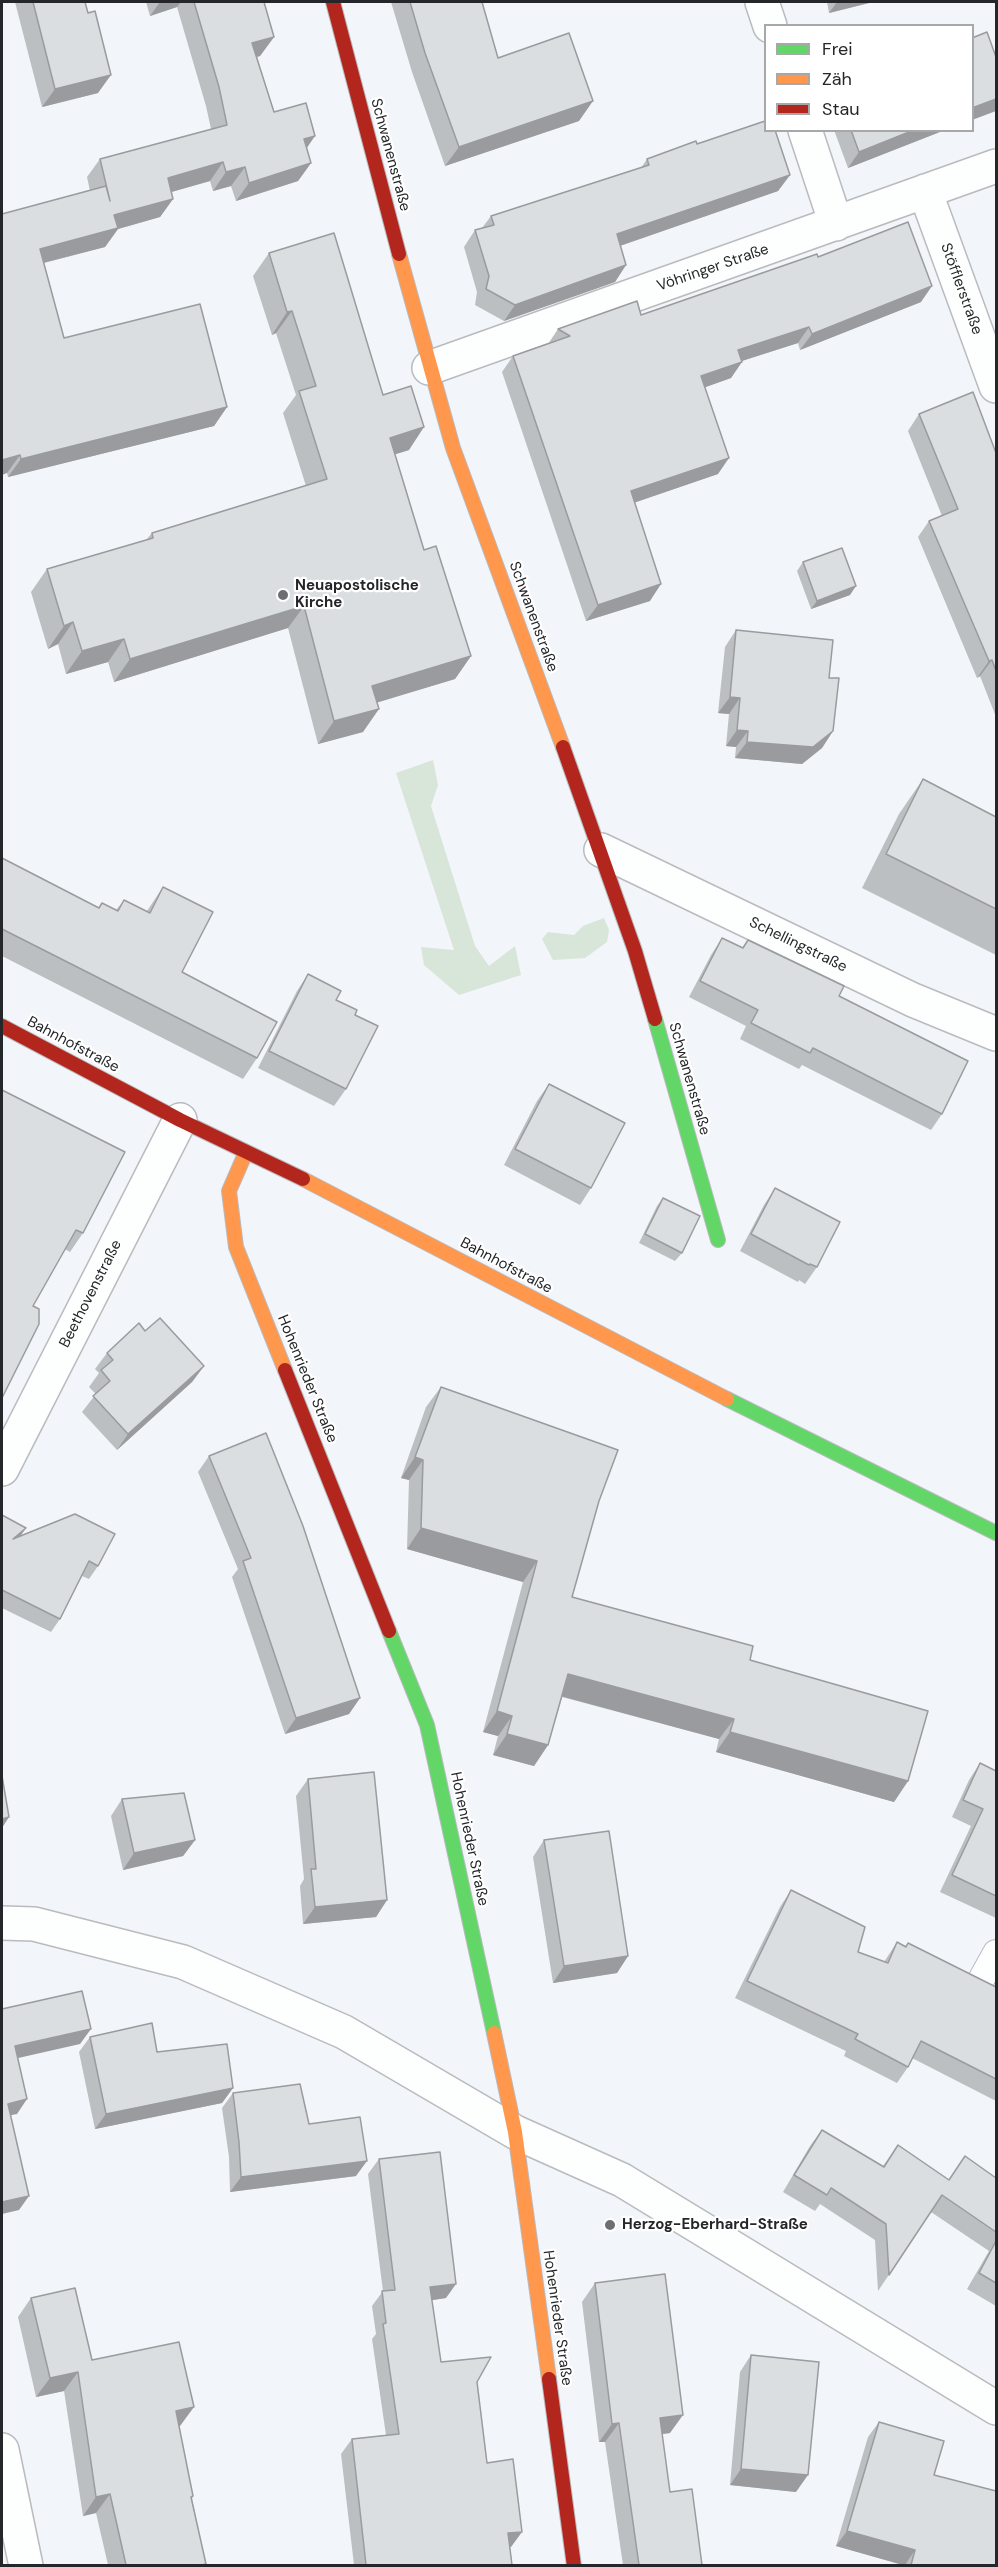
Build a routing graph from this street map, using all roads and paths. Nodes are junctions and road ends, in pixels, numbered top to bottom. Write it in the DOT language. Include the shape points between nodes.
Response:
graph roads {
  1 [pos="333,2"];
  2 [pos="762,2"];
  3 [pos="769,24"];
  4 [pos="806,132"];
  5 [pos="996,166"];
  6 [pos="925,191"];
  7 [pos="836,224"];
  8 [pos="429,368"];
  9 [pos="996,386"];
  10 [pos="601,850"];
  11 [pos="2,1026"];
  12 [pos="996,1034"];
  13 [pos="180,1120"];
  14 [pos="246,1152"];
  15 [pos="718,1239"];
  16 [pos="2,1469"];
  17 [pos="996,1533"];
  18 [pos="2,1923"];
  19 [pos="996,1953"];
  20 [pos="981,1980"];
  21 [pos="514,2132"];
  22 [pos="996,2408"];
  23 [pos="2,2450"];
  24 [pos="26,2565"];
  25 [pos="574,2565"];
  1 -- 8 [label="street, Schwanenstraße"];
  2 -- 3 [label="street"];
  4 -- 7 [label="street"];
  5 -- 6 [label="street, Vöhringer Straße"];
  6 -- 7 [label="street, Vöhringer Straße"];
  6 -- 9 [label="street, Stöfflerstraße"];
  7 -- 8 [label="street, Vöhringer Straße"];
  8 -- 10 [label="street, Schwanenstraße" via="453,448"];
  10 -- 12 [label="street, Schellingstraße" via="913,1000"];
  10 -- 15 [label="street, Schwanenstraße" via="635,951"];
  11 -- 13 [label="street, Bahnhofstraße"];
  13 -- 14 [label="street, Bahnhofstraße"];
  13 -- 16 [label="street, Beethovenstraße"];
  14 -- 17 [label="street, Bahnhofstraße" via="664,1368"];
  14 -- 21 [label="street, Hohenrieder Straße" via="229,1191 236,1247 428,1725"];
  18 -- 21 [label="street" via="34,1924 183,1962 344,2032"];
  19 -- 20 [label="lane"];
  21 -- 22 [label="street" via="622,2180"];
  21 -- 25 [label="street, Hohenrieder Straße"];
  23 -- 24 [label="street"];
}
